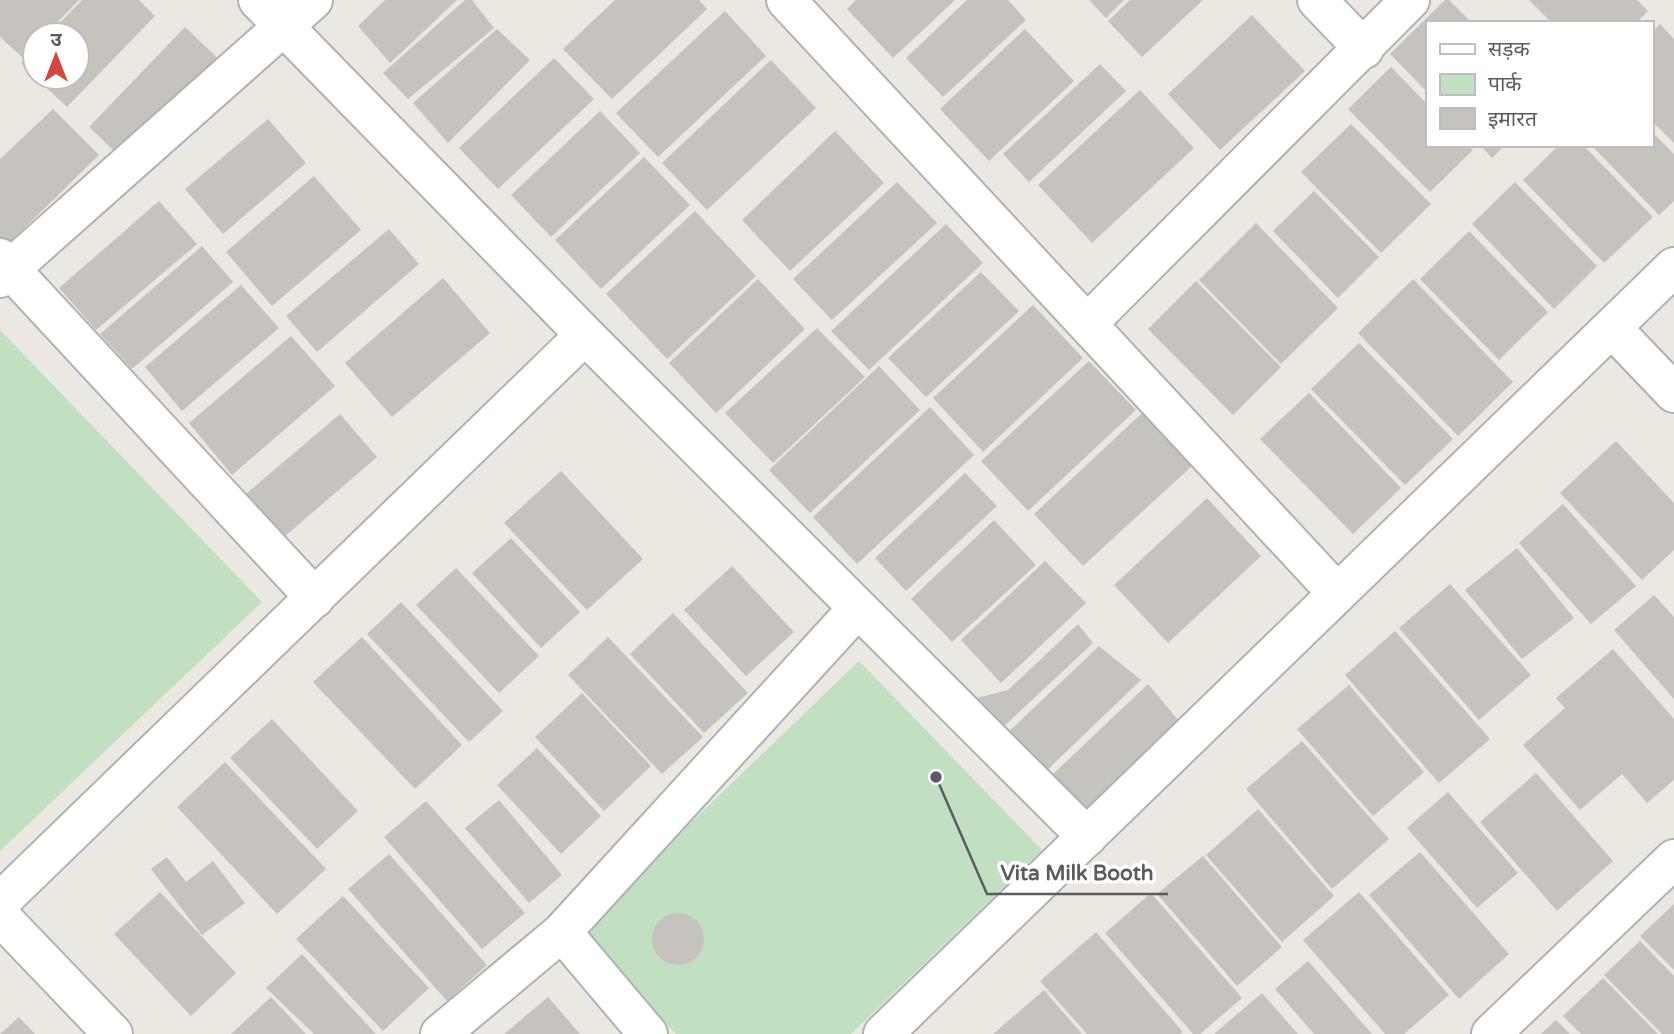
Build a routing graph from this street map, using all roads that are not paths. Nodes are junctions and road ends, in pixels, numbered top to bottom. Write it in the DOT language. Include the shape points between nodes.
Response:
graph roads {
  1 [pos="258,0"];
  2 [pos="313,0"];
  3 [pos="786,0"];
  4 [pos="1317,0"];
  5 [pos="1410,0"];
  6 [pos="286,26"];
  7 [pos="1364,49"];
  8 [pos="1674,267"];
  9 [pos="3,268"];
  10 [pos="1087,324"];
  11 [pos="1612,328"];
  12 [pos="585,335"];
  13 [pos="1674,393"];
  14 [pos="1337,593"];
  15 [pos="315,598"];
  16 [pos="858,608"];
  17 [pos="1087,837"];
  18 [pos="1674,859"];
  19 [pos="0,902"];
  20 [pos="0,916"];
  21 [pos="562,932"];
  22 [pos="113,1034"];
  23 [pos="440,1034"];
  24 [pos="648,1034"];
  25 [pos="883,1034"];
  26 [pos="1491,1034"];
  1 -- 6 [label="street"];
  2 -- 6 [label="street"];
  3 -- 10 [label="street"];
  4 -- 7 [label="street"];
  5 -- 7 [label="street"];
  6 -- 9 [label="street"];
  6 -- 12 [label="street"];
  7 -- 10 [label="street"];
  8 -- 11 [label="street"];
  9 -- 15 [label="street"];
  10 -- 14 [label="street"];
  11 -- 13 [label="street"];
  11 -- 14 [label="street"];
  12 -- 15 [label="street"];
  12 -- 16 [label="street"];
  14 -- 17 [label="street"];
  15 -- 19 [label="street"];
  16 -- 17 [label="street"];
  16 -- 21 [label="street"];
  17 -- 25 [label="street"];
  18 -- 26 [label="street"];
  20 -- 22 [label="street"];
  21 -- 23 [label="street"];
  21 -- 24 [label="street"];
}
